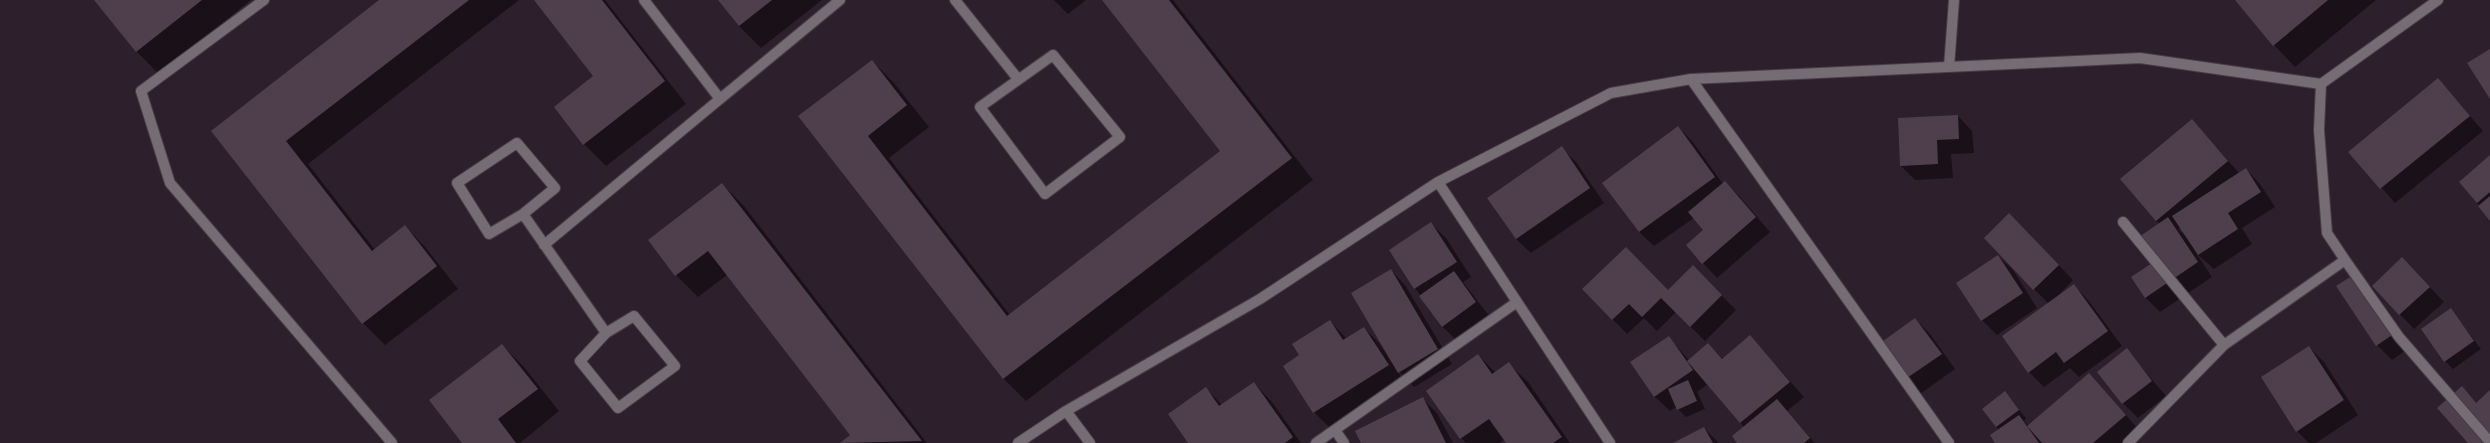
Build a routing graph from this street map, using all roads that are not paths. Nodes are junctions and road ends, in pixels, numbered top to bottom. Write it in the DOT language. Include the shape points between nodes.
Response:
graph roads {
  1 [pos="264,0"];
  2 [pos="644,0"];
  3 [pos="840,0"];
  4 [pos="955,0"];
  5 [pos="1954,0"];
  6 [pos="2438,0"];
  7 [pos="1949,67"];
  8 [pos="1018,79"];
  9 [pos="1691,79"];
  10 [pos="2321,84"];
  11 [pos="720,98"];
  12 [pos="1438,182"];
  13 [pos="523,214"];
  14 [pos="2123,222"];
  15 [pos="544,245"];
  16 [pos="2345,260"];
  17 [pos="1517,302"];
  18 [pos="606,333"];
  19 [pos="2224,345"];
  20 [pos="1066,411"];
  21 [pos="1335,430"];
  22 [pos="2133,441"];
  23 [pos="2490,442"];
  24 [pos="392,443"];
  25 [pos="1018,443"];
  26 [pos="1090,443"];
  27 [pos="1316,443"];
  28 [pos="1344,443"];
  29 [pos="1610,443"];
  30 [pos="1949,443"];
  1 -- 24 [label="street" via="141,91 170,182"];
  2 -- 11 [label="street"];
  3 -- 11 [label="street"];
  4 -- 8 [label="street"];
  5 -- 7 [label="street"];
  6 -- 10 [label="street"];
  7 -- 9 [label="street"];
  7 -- 10 [label="street" via="2140,58"];
  8 -- 8 [label="street" via="980,107 1045,194 1120,137 1053,55"];
  9 -- 12 [label="street" via="1611,93"];
  9 -- 30 [label="street"];
  10 -- 16 [label="street" via="2320,130 2327,233"];
  11 -- 15 [label="street"];
  12 -- 17 [label="street"];
  12 -- 20 [label="street" via="1260,299"];
  13 -- 13 [label="street" via="489,234 457,183 517,143 555,188"];
  13 -- 15 [label="street"];
  14 -- 19 [label="street"];
  15 -- 18 [label="street"];
  16 -- 19 [label="street"];
  16 -- 23 [label="street" via="2399,337"];
  17 -- 21 [label="street"];
  17 -- 29 [label="street"];
  18 -- 18 [label="street" via="580,361 618,408 676,366 634,316"];
  19 -- 22 [label="street"];
  20 -- 25 [label="street"];
  20 -- 26 [label="street"];
  21 -- 27 [label="street"];
  21 -- 28 [label="street"];
}
